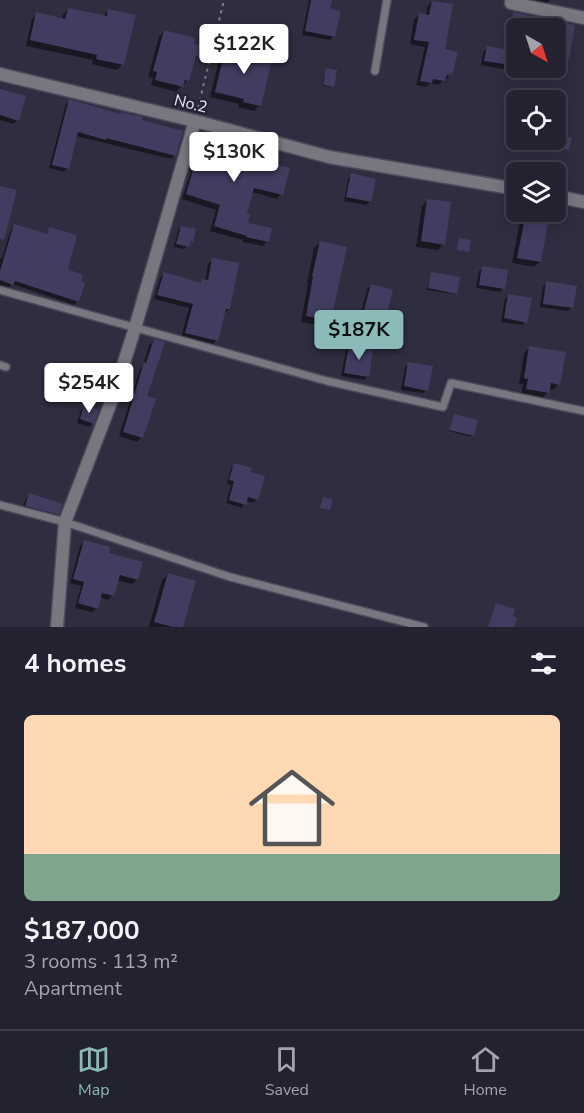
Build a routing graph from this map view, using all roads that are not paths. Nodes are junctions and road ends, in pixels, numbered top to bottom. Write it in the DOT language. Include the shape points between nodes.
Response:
graph roads {
  1 [pos="387,0"];
  2 [pos="511,3"];
  3 [pos="584,18"];
  4 [pos="375,71"];
  5 [pos="0,74"];
  6 [pos="195,120"];
  7 [pos="506,187"];
  8 [pos="566,198"];
  9 [pos="584,202"];
  10 [pos="0,290"];
  11 [pos="135,327"];
  12 [pos="584,411"];
  13 [pos="0,505"];
  14 [pos="65,522"];
  15 [pos="57,627"];
  16 [pos="424,627"];
  1 -- 4 [label="lane"];
  2 -- 3 [label="street"];
  5 -- 6 [label="street, No.2"];
  6 -- 7 [label="street, No.2" via="329,157"];
  6 -- 11 [label="street"];
  8 -- 9 [label="street"];
  10 -- 11 [label="lane"];
  11 -- 12 [label="lane" via="327,381 442,407 451,383"];
  11 -- 14 [label="street"];
  13 -- 14 [label="lane"];
  14 -- 15 [label="street"];
  14 -- 16 [label="lane" via="230,577"];
}
